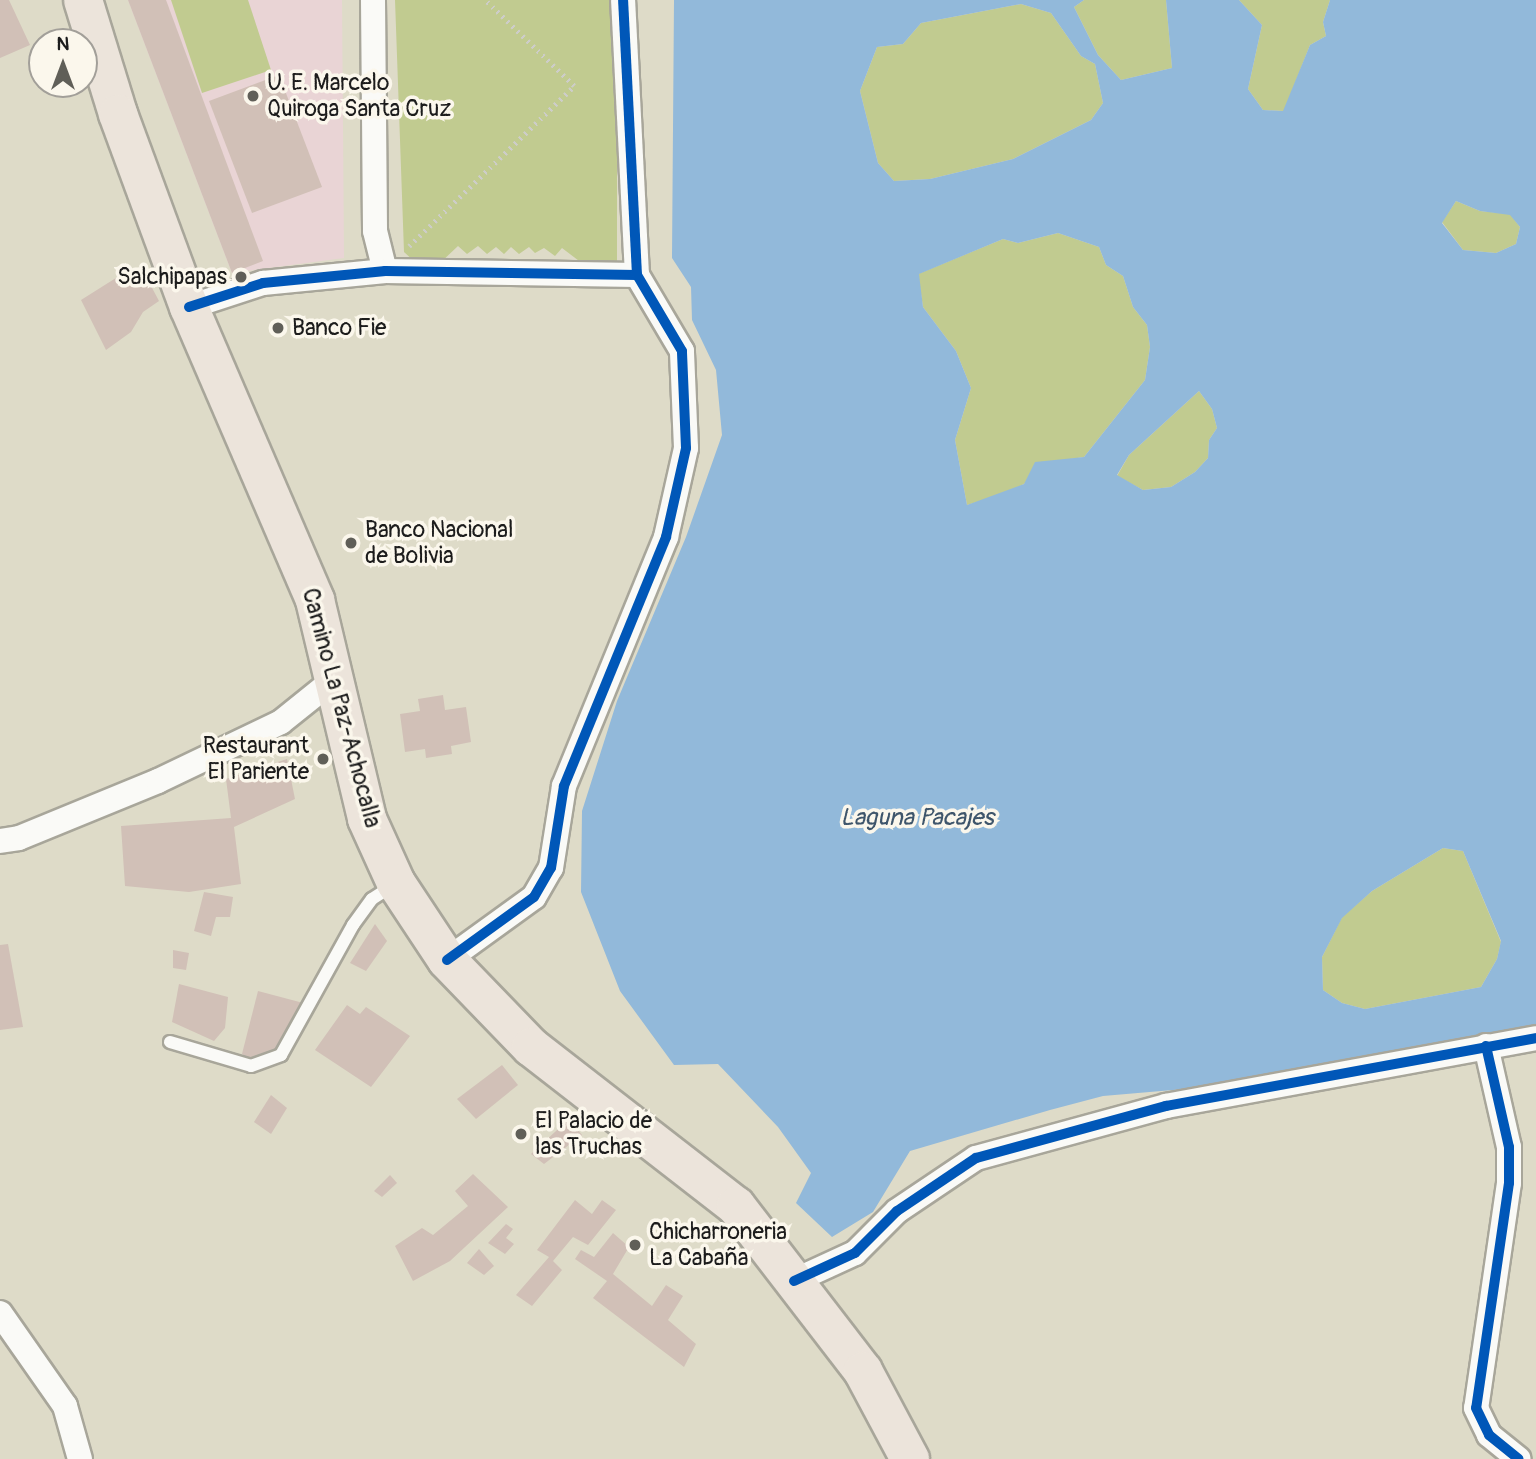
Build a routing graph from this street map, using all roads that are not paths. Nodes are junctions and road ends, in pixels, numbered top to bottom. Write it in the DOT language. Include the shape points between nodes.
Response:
graph roads {
  1 [pos="83,0"];
  2 [pos="373,0"];
  3 [pos="623,0"];
  4 [pos="385,271"];
  5 [pos="637,275"];
  6 [pos="188,307"];
  7 [pos="336,678"];
  8 [pos="0,841"];
  9 [pos="397,883"];
  10 [pos="447,960"];
  11 [pos="1536,1038"];
  12 [pos="170,1042"];
  13 [pos="1486,1046"];
  14 [pos="794,1281"];
  15 [pos="0,1313"];
  16 [pos="80,1459"];
  17 [pos="909,1459"];
  18 [pos="1519,1459"];
  1 -- 6 [label="main road, Camino La Paz-Achocalla" via="118,114"];
  2 -- 4 [label="street" via="374,230"];
  3 -- 5 [label="street"];
  4 -- 5 [label="street"];
  4 -- 6 [label="street" via="263,283"];
  5 -- 10 [label="street" via="682,351 686,448 666,537 564,786 551,868 534,897"];
  6 -- 7 [label="main road, Camino La Paz-Achocalla" via="315,600"];
  7 -- 8 [label="street" via="281,722 158,781 19,838"];
  7 -- 9 [label="main road, Camino La Paz-Achocalla" via="367,819"];
  9 -- 10 [label="main road, Camino La Paz-Achocalla"];
  9 -- 12 [label="lane" via="372,899 353,925 281,1055 261,1065 240,1065"];
  10 -- 14 [label="main road, Camino La Paz-Achocalla" via="531,1047 736,1206"];
  11 -- 13 [label="street"];
  13 -- 14 [label="street" via="1406,1059 1345,1076 1166,1105 976,1158 897,1211 855,1253"];
  13 -- 18 [label="street" via="1509,1147 1509,1184 1476,1408 1489,1435"];
  14 -- 17 [label="main road, Camino La Paz-Achocalla" via="863,1371"];
  15 -- 16 [label="street" via="65,1406"];
}
